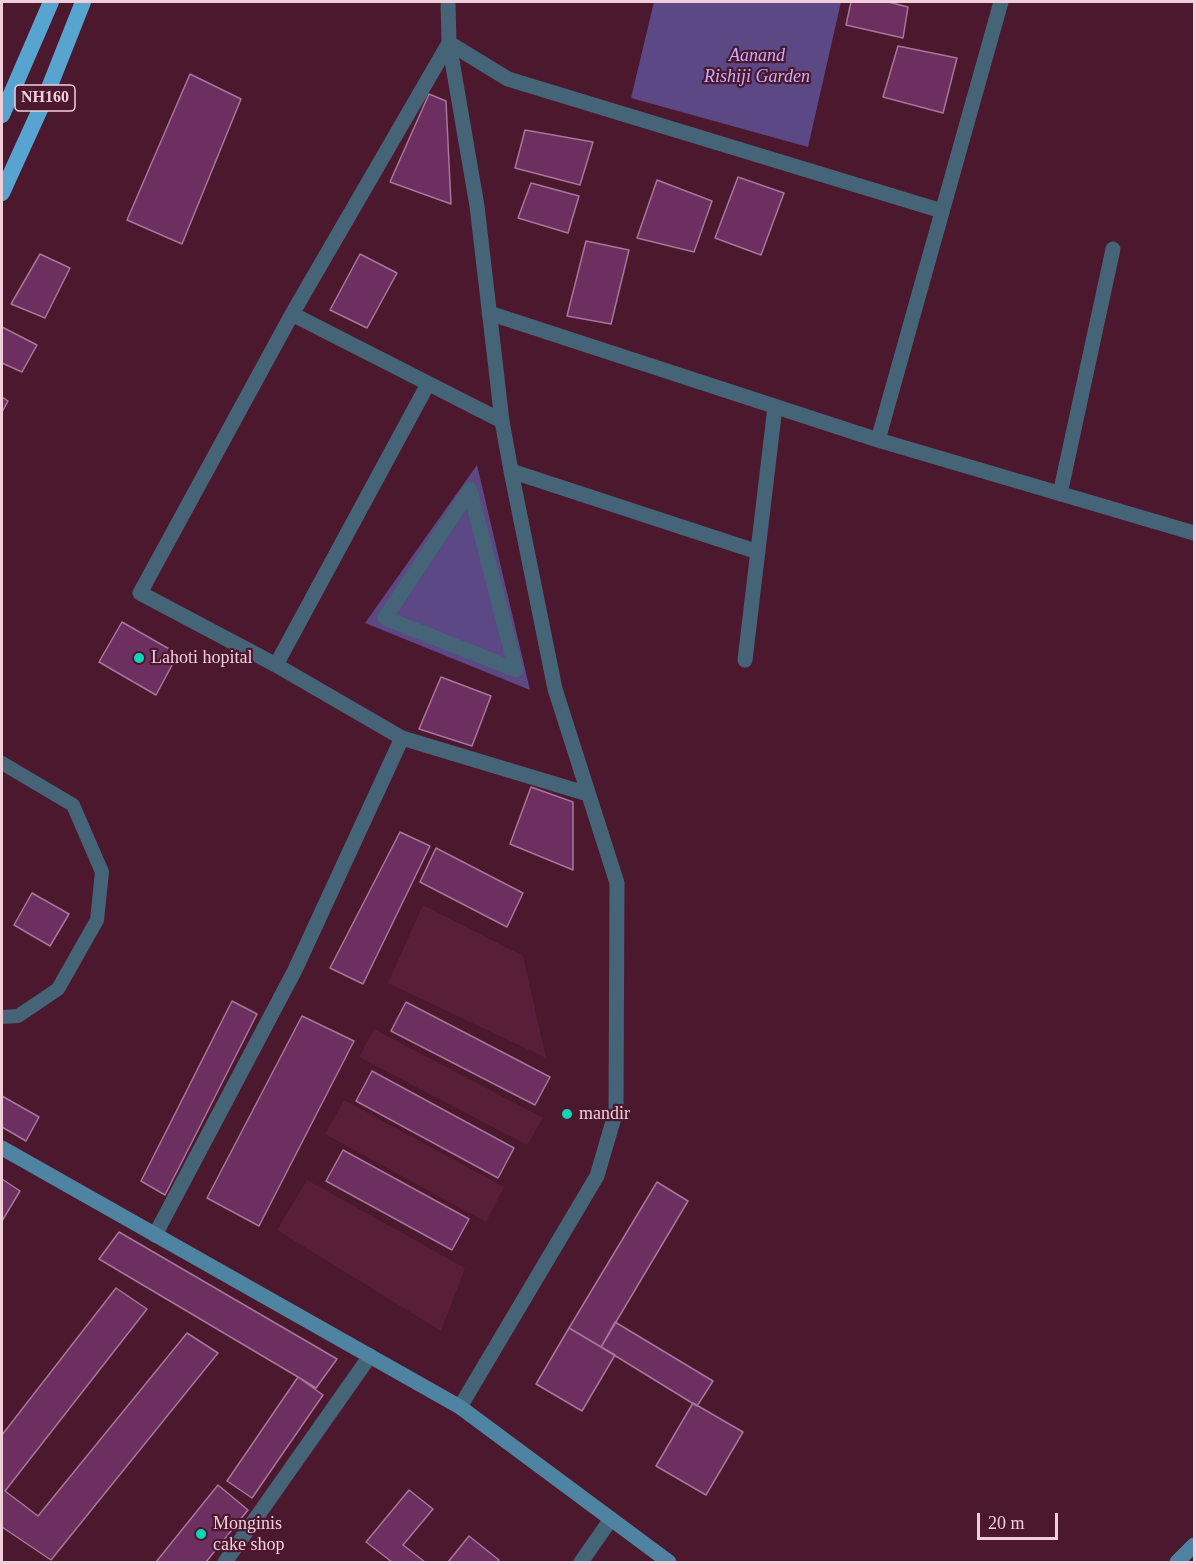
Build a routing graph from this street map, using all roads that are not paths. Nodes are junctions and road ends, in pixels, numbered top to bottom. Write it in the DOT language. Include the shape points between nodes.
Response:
graph roads {
  1 [pos="51,2"];
  2 [pos="83,2"];
  3 [pos="448,2"];
  4 [pos="1001,2"];
  5 [pos="449,44"];
  6 [pos="2,115"];
  7 [pos="2,193"];
  8 [pos="942,211"];
  9 [pos="1113,249"];
  10 [pos="489,313"];
  11 [pos="292,314"];
  12 [pos="428,384"];
  13 [pos="775,406"];
  14 [pos="502,421"];
  15 [pos="878,440"];
  16 [pos="510,471"];
  17 [pos="470,490"];
  18 [pos="1060,494"];
  19 [pos="1194,533"];
  20 [pos="758,552"];
  21 [pos="745,660"];
  22 [pos="276,665"];
  23 [pos="402,738"];
  24 [pos="2,763"];
  25 [pos="588,794"];
  26 [pos="2,1017"];
  27 [pos="2,1148"];
  28 [pos="155,1235"];
  29 [pos="370,1356"];
  30 [pos="460,1407"];
  31 [pos="611,1519"];
  32 [pos="1194,1545"];
  33 [pos="225,1563"];
  34 [pos="581,1563"];
  35 [pos="669,1563"];
  36 [pos="1177,1563"];
  1 -- 6 [label="highway, NH160"];
  2 -- 7 [label="highway, NH160"];
  3 -- 5 [label="street"];
  4 -- 8 [label="street"];
  5 -- 8 [label="street" via="508,79"];
  5 -- 10 [label="street" via="477,206"];
  5 -- 11 [label="street"];
  8 -- 15 [label="street"];
  9 -- 18 [label="street"];
  10 -- 13 [label="street"];
  10 -- 14 [label="street"];
  11 -- 12 [label="street"];
  11 -- 22 [label="street" via="141,593"];
  12 -- 14 [label="street"];
  12 -- 22 [label="street"];
  13 -- 15 [label="street"];
  13 -- 20 [label="street"];
  14 -- 16 [label="street"];
  15 -- 18 [label="street"];
  16 -- 20 [label="street"];
  16 -- 25 [label="street" via="555,689"];
  17 -- 17 [label="street" via="505,625 516,670 385,618"];
  18 -- 19 [label="street"];
  20 -- 21 [label="street"];
  22 -- 23 [label="street"];
  23 -- 25 [label="street"];
  23 -- 28 [label="street" via="295,970"];
  24 -- 26 [label="lane" via="74,805 102,872 97,920 58,989 18,1016"];
  25 -- 30 [label="street" via="617,884 616,1111 597,1176"];
  27 -- 28 [label="main road"];
  28 -- 29 [label="main road"];
  29 -- 30 [label="main road"];
  29 -- 33 [label="street"];
  30 -- 31 [label="main road"];
  31 -- 34 [label="street"];
  31 -- 35 [label="main road"];
  32 -- 36 [label="main road"];
}
